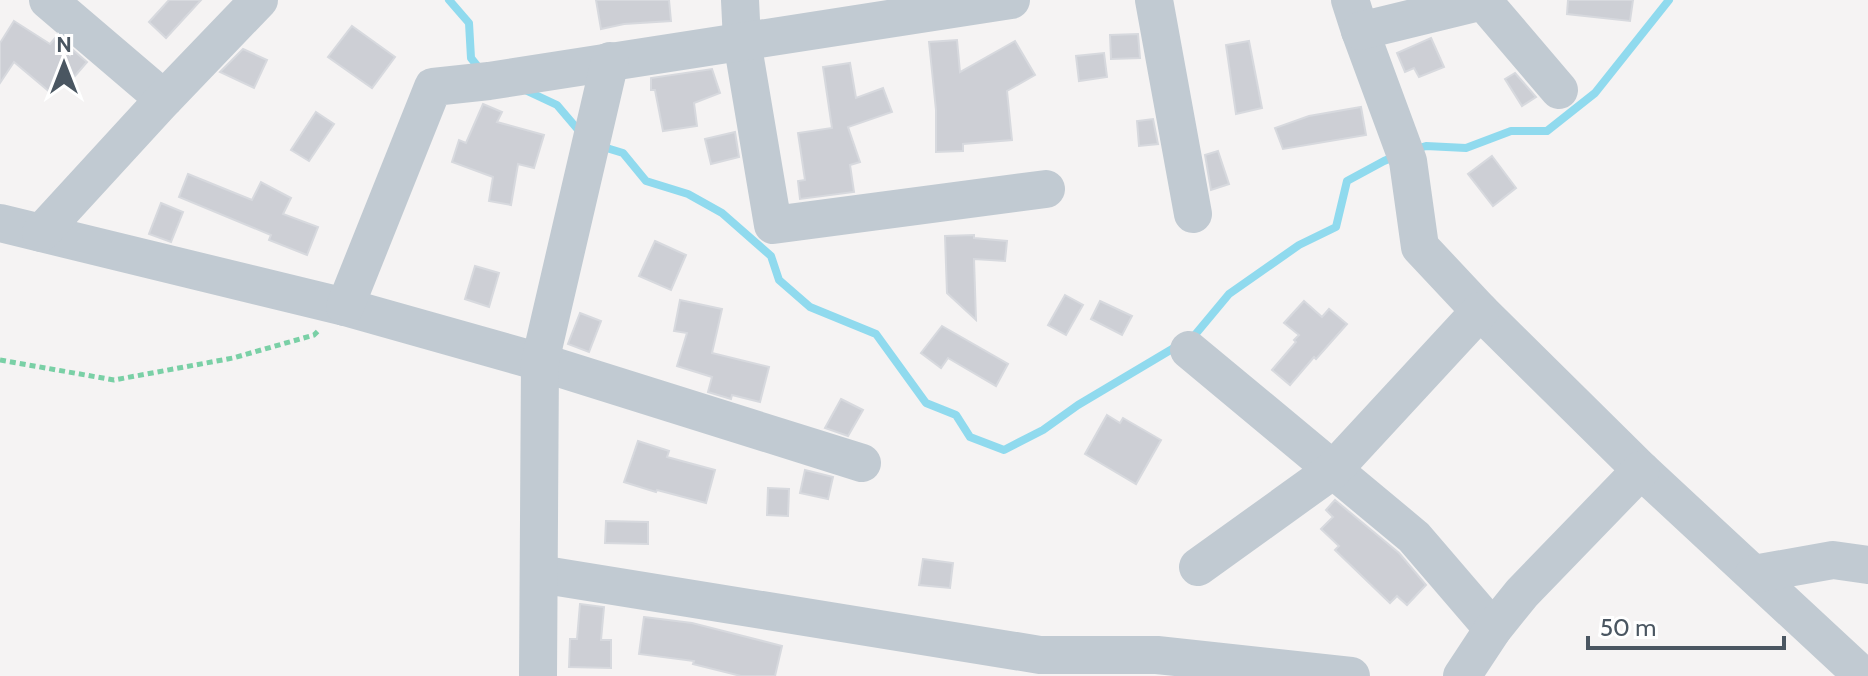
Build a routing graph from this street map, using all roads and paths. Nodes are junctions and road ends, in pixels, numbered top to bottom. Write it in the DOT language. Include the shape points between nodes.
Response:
graph roads {
  1 [pos="48,0"];
  2 [pos="259,0"];
  3 [pos="740,0"];
  4 [pos="1011,0"];
  5 [pos="1154,0"];
  6 [pos="1355,15"];
  7 [pos="742,41"];
  8 [pos="610,61"];
  9 [pos="1559,90"];
  10 [pos="164,99"];
  11 [pos="1046,189"];
  12 [pos="1193,214"];
  13 [pos="0,223"];
  14 [pos="41,233"];
  15 [pos="345,307"];
  16 [pos="1480,311"];
  17 [pos="1189,350"];
  18 [pos="0,360"];
  19 [pos="540,362"];
  20 [pos="862,463"];
  21 [pos="1333,470"];
  22 [pos="1641,470"];
  23 [pos="1868,565"];
  24 [pos="1198,567"];
  25 [pos="539,574"];
  26 [pos="1754,574"];
  27 [pos="1493,629"];
  28 [pos="538,676"];
  29 [pos="1351,676"];
  30 [pos="1462,676"];
  31 [pos="1863,676"];
  1 -- 10 [label="street"];
  2 -- 10 [label="street"];
  3 -- 7 [label="street"];
  4 -- 7 [label="street"];
  5 -- 12 [label="street"];
  6 -- 9 [label="street" via="1483,1"];
  6 -- 16 [label="street" via="1405,154 1420,247"];
  7 -- 8 [label="street"];
  7 -- 11 [label="street" via="773,225"];
  8 -- 15 [label="street" via="433,87"];
  8 -- 19 [label="street"];
  10 -- 14 [label="street"];
  13 -- 14 [label="street"];
  14 -- 15 [label="street"];
  15 -- 18 [label="path" via="314,335 233,358 114,380"];
  15 -- 19 [label="street"];
  16 -- 21 [label="street"];
  16 -- 22 [label="street"];
  17 -- 21 [label="street"];
  19 -- 20 [label="street"];
  19 -- 25 [label="street"];
  21 -- 24 [label="street"];
  21 -- 27 [label="street" via="1414,537"];
  22 -- 26 [label="street"];
  22 -- 27 [label="street"];
  23 -- 26 [label="street" via="1833,560"];
  25 -- 28 [label="street"];
  25 -- 29 [label="street" via="1040,655 1157,655"];
  26 -- 31 [label="street"];
  27 -- 30 [label="street"];
}
